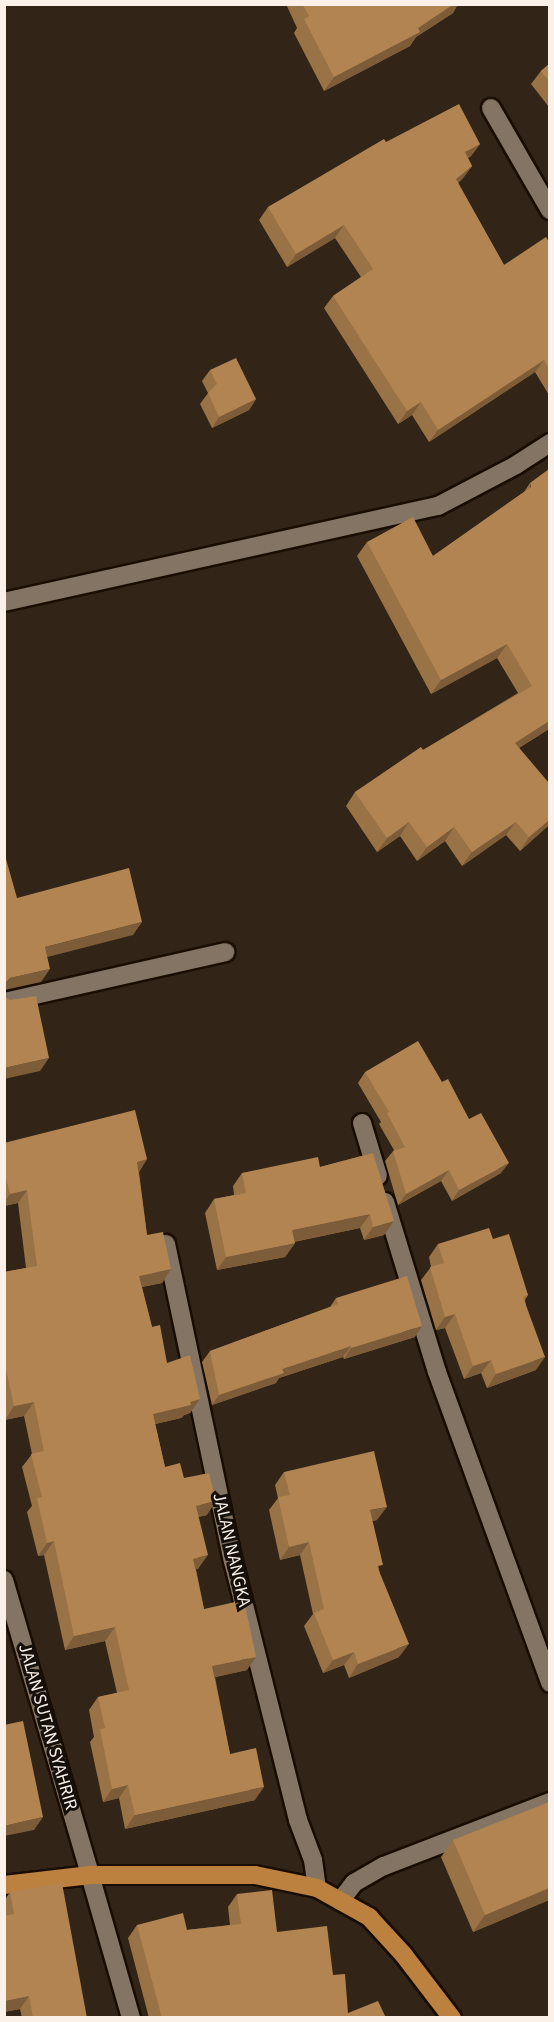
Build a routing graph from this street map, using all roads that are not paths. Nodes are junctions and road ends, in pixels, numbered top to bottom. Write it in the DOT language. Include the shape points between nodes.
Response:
graph roads {
  1 [pos="491,108"];
  2 [pos="549,210"];
  3 [pos="549,443"];
  4 [pos="4,602"];
  5 [pos="225,952"];
  6 [pos="4,1002"];
  7 [pos="362,1124"];
  8 [pos="166,1244"];
  9 [pos="4,1580"];
  10 [pos="549,1683"];
  11 [pos="549,1802"];
  12 [pos="90,1875"];
  13 [pos="4,1885"];
  14 [pos="317,1888"];
  15 [pos="340,1900"];
  16 [pos="131,2018"];
  17 [pos="452,2018"];
  1 -- 2 [label="street"];
  3 -- 4 [label="street" via="438,506"];
  5 -- 6 [label="street"];
  7 -- 10 [label="street" via="437,1372"];
  8 -- 14 [label="street, JALAN NANGKA" via="232,1561 298,1820 313,1860"];
  9 -- 12 [label="street, JALAN SUTAN SYAHRIR"];
  11 -- 15 [label="street" via="384,1866 354,1883"];
  12 -- 13 [label="main road"];
  12 -- 14 [label="main road" via="255,1875"];
  12 -- 16 [label="street, JALAN SUTAN SYAHRIR"];
  14 -- 15 [label="main road"];
  15 -- 17 [label="main road" via="369,1917"];
}
